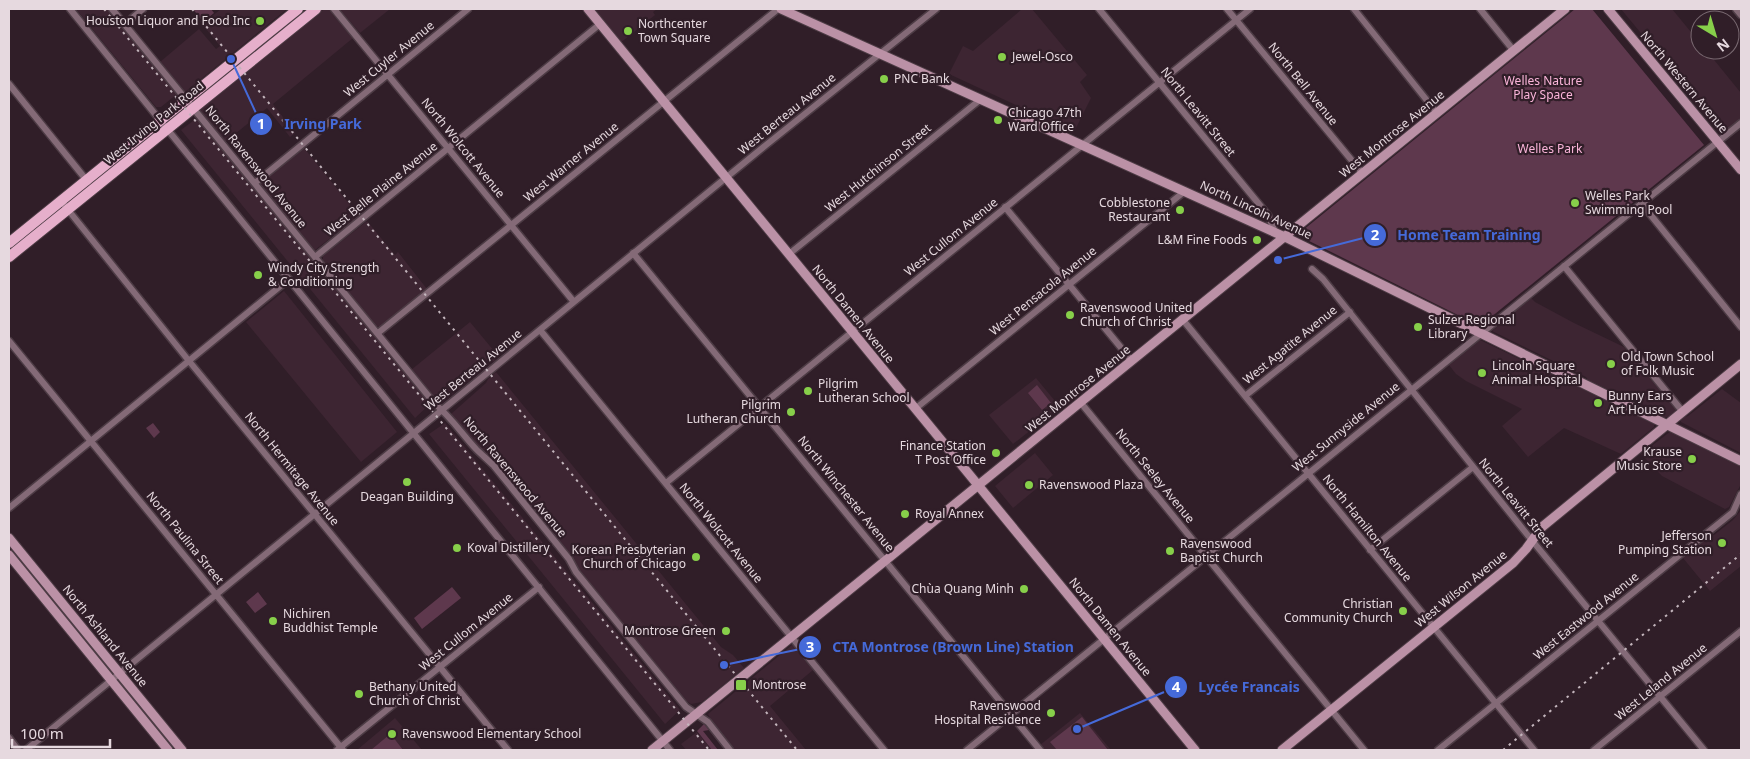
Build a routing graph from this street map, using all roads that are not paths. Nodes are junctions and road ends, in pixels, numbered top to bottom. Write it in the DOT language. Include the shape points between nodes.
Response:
graph roads {
  1 [pos="70,9"];
  2 [pos="112,9"];
  3 [pos="143,9"];
  4 [pos="298,9"];
  5 [pos="316,9"];
  6 [pos="334,9"];
  7 [pos="468,9"];
  8 [pos="588,9"];
  9 [pos="779,9"];
  10 [pos="936,9"];
  11 [pos="1099,9"];
  12 [pos="1227,9"];
  13 [pos="1250,9"];
  14 [pos="1354,9"];
  15 [pos="1480,9"];
  16 [pos="1565,9"];
  17 [pos="1608,9"];
  18 [pos="1736,9"];
  19 [pos="1741,15"];
  20 [pos="1236,20"];
  21 [pos="125,24"];
  22 [pos="600,24"];
  23 [pos="1514,51"];
  24 [pos="880,53"];
  25 [pos="388,74"];
  26 [pos="1160,82"];
  27 [pos="9,84"];
  28 [pos="186,99"];
  29 [pos="981,99"];
  30 [pos="664,101"];
  31 [pos="193,108"];
  32 [pos="1437,113"];
  33 [pos="160,120"];
  34 [pos="1741,123"];
  35 [pos="167,130"];
  36 [pos="1718,142"];
  37 [pos="1082,145"];
  38 [pos="448,149"];
  39 [pos="1741,170"];
  40 [pos="1362,174"];
  41 [pos="726,178"];
  42 [pos="255,183"];
  43 [pos="90,184"];
  44 [pos="1185,191"];
  45 [pos="1641,204"];
  46 [pos="64,205"];
  47 [pos="1005,207"];
  48 [pos="511,225"];
  49 [pos="1275,232"];
  50 [pos="1285,236"];
  51 [pos="11,239"];
  52 [pos="634,253"];
  53 [pos="789,254"];
  54 [pos="9,257"];
  55 [pos="315,257"];
  56 [pos="1564,266"];
  57 [pos="1312,269"];
  58 [pos="289,279"];
  59 [pos="1069,284"];
  60 [pos="574,302"];
  61 [pos="1350,312"];
  62 [pos="1183,320"];
  63 [pos="1741,326"];
  64 [pos="540,330"];
  65 [pos="853,332"];
  66 [pos="1482,332"];
  67 [pos="378,333"];
  68 [pos="9,341"];
  69 [pos="189,361"];
  70 [pos="1132,361"];
  71 [pos="1741,364"];
  72 [pos="1411,389"];
  73 [pos="1245,396"];
  74 [pos="1081,403"];
  75 [pos="760,407"];
  76 [pos="915,409"];
  77 [pos="442,410"];
  78 [pos="1683,412"];
  79 [pos="1667,425"];
  80 [pos="413,433"];
  81 [pos="90,441"];
  82 [pos="1741,461"];
  83 [pos="1472,467"];
  84 [pos="1308,473"];
  85 [pos="666,483"];
  86 [pos="978,486"];
  87 [pos="1741,494"];
  88 [pos="9,508"];
  89 [pos="314,514"];
  90 [pos="9,538"];
  91 [pos="1532,540"];
  92 [pos="1370,550"];
  93 [pos="9,555"];
  94 [pos="1206,556"];
  95 [pos="886,560"];
  96 [pos="539,587"];
  97 [pos="216,594"];
  98 [pos="1598,621"];
  99 [pos="1434,627"];
  100 [pos="1741,630"];
  101 [pos="792,636"];
  102 [pos="1104,639"];
  103 [pos="440,667"];
  104 [pos="119,673"];
  105 [pos="111,680"];
  106 [pos="1660,697"];
  107 [pos="1496,703"];
  108 [pos="1332,710"];
  109 [pos="697,713"];
  110 [pos="1011,714"];
  111 [pos="9,738"];
  112 [pos="663,741"];
  113 [pos="340,749"];
  114 [pos="18,750"];
  115 [pos="25,750"];
  116 [pos="168,750"];
  117 [pos="182,750"];
  118 [pos="508,750"];
  119 [pos="652,750"];
  120 [pos="670,750"];
  121 [pos="730,750"];
  122 [pos="884,750"];
  123 [pos="967,750"];
  124 [pos="1040,750"];
  125 [pos="1195,750"];
  126 [pos="1282,750"];
  127 [pos="1364,750"];
  128 [pos="1438,750"];
  129 [pos="1534,750"];
  130 [pos="1594,750"];
  131 [pos="1704,750"];
  1 -- 33 [label="street"];
  2 -- 21 [label="street, North Ravenswood Avenue"];
  3 -- 21 [label="street"];
  4 -- 28 [label="main road, West Irving Park Road"];
  5 -- 31 [label="main road, West Irving Park Road"];
  6 -- 25 [label="street, North Wolcott Avenue"];
  7 -- 25 [label="street, West Cuyler Avenue"];
  8 -- 22 [label="main road, North Damen Avenue"];
  9 -- 24 [label="main road, North Lincoln Avenue"];
  9 -- 30 [label="street, West Warner Avenue"];
  10 -- 24 [label="street, West Berteau Avenue"];
  11 -- 26 [label="street, North Leavitt Street"];
  12 -- 20 [label="street, North Bell Avenue"];
  13 -- 20 [label="street, West Cullom Avenue"];
  14 -- 32 [label="street"];
  15 -- 23 [label="street"];
  16 -- 23 [label="main road, West Montrose Avenue"];
  17 -- 36 [label="main road, North Western Avenue"];
  18 -- 19 [label="street"];
  20 -- 26 [label="street, West Cullom Avenue"];
  20 -- 40 [label="street, North Bell Avenue"];
  21 -- 28 [label="street, North Ravenswood Avenue"];
  22 -- 30 [label="main road, North Damen Avenue"];
  22 -- 38 [label="street, West Belle Plaine Avenue"];
  23 -- 32 [label="main road, West Montrose Avenue"];
  24 -- 29 [label="main road, North Lincoln Avenue"];
  24 -- 41 [label="street, West Berteau Avenue"];
  25 -- 38 [label="street, North Wolcott Avenue"];
  25 -- 42 [label="street, West Cuyler Avenue"];
  26 -- 37 [label="street, West Cullom Avenue"];
  26 -- 49 [label="street, North Leavitt Street" via="1268,215"];
  27 -- 43 [label="street"];
  28 -- 31 [label="street, North Ravenswood Avenue"];
  28 -- 33 [label="main road, West Irving Park Road"];
  29 -- 37 [label="main road, North Lincoln Avenue"];
  29 -- 53 [label="street, West Hutchinson Street"];
  30 -- 41 [label="main road, North Damen Avenue"];
  30 -- 48 [label="street, West Warner Avenue"];
  31 -- 35 [label="main road, West Irving Park Road"];
  31 -- 42 [label="street, North Ravenswood Avenue"];
  32 -- 40 [label="main road, West Montrose Avenue"];
  33 -- 35 [label="street"];
  33 -- 43 [label="main road, West Irving Park Road"];
  34 -- 36 [label="street, West Sunnyside Avenue"];
  35 -- 43 [label="main road, West Irving Park Road"];
  35 -- 58 [label="street"];
  36 -- 39 [label="main road, North Western Avenue"];
  36 -- 45 [label="street, West Sunnyside Avenue"];
  37 -- 44 [label="main road, North Lincoln Avenue"];
  37 -- 47 [label="street, West Cullom Avenue"];
  38 -- 48 [label="street, North Wolcott Avenue"];
  38 -- 55 [label="street, West Belle Plaine Avenue"];
  40 -- 50 [label="main road, West Montrose Avenue"];
  41 -- 52 [label="street, West Berteau Avenue"];
  41 -- 53 [label="main road, North Damen Avenue"];
  42 -- 55 [label="street, North Ravenswood Avenue"];
  43 -- 46 [label="main road, West Irving Park Road"];
  44 -- 49 [label="main road, North Lincoln Avenue"];
  44 -- 59 [label="street, West Pensacola Avenue"];
  45 -- 56 [label="street, West Sunnyside Avenue"];
  45 -- 63 [label="street"];
  46 -- 51 [label="main road, West Irving Park Road"];
  46 -- 54 [label="main road, West Irving Park Road"];
  46 -- 69 [label="street, North Hermitage Avenue"];
  47 -- 59 [label="street"];
  47 -- 65 [label="street, West Cullom Avenue"];
  48 -- 60 [label="street, North Wolcott Avenue"];
  48 -- 67 [label="street, West Warner Avenue"];
  49 -- 50 [label="main road, North Lincoln Avenue"];
  50 -- 62 [label="main road, West Montrose Avenue"];
  50 -- 66 [label="main road, North Lincoln Avenue"];
  52 -- 60 [label="street, West Berteau Avenue"];
  52 -- 75 [label="street, North Winchester Avenue"];
  53 -- 65 [label="main road, North Damen Avenue"];
  55 -- 67 [label="street, North Ravenswood Avenue"];
  56 -- 66 [label="street, West Sunnyside Avenue"];
  56 -- 78 [label="street"];
  57 -- 61 [label="street, North Leavitt Street"];
  58 -- 69 [label="street"];
  58 -- 80 [label="street"];
  59 -- 70 [label="street"];
  59 -- 76 [label="street, West Pensacola Avenue"];
  60 -- 64 [label="street, West Berteau Avenue"];
  61 -- 72 [label="street, North Leavitt Street"];
  61 -- 73 [label="street, West Agatite Avenue"];
  62 -- 70 [label="main road, West Montrose Avenue"];
  62 -- 73 [label="street, North Hamilton Avenue"];
  64 -- 77 [label="street, West Berteau Avenue"];
  64 -- 85 [label="street, North Wolcott Avenue"];
  65 -- 75 [label="street, West Cullom Avenue"];
  65 -- 76 [label="main road, North Damen Avenue"];
  66 -- 72 [label="street, West Sunnyside Avenue"];
  66 -- 79 [label="main road, North Lincoln Avenue"];
  67 -- 77 [label="street, North Ravenswood Avenue"];
  68 -- 81 [label="street, North Paulina Street"];
  69 -- 81 [label="street"];
  69 -- 89 [label="street, North Hermitage Avenue"];
  70 -- 74 [label="main road, West Montrose Avenue"];
  71 -- 78 [label="main road, West Wilson Avenue"];
  72 -- 83 [label="street, North Leavitt Street"];
  72 -- 84 [label="street, West Sunnyside Avenue"];
  73 -- 84 [label="street, North Hamilton Avenue"];
  74 -- 86 [label="main road, West Montrose Avenue"];
  74 -- 94 [label="street, North Seeley Avenue"];
  75 -- 85 [label="street, West Cullom Avenue"];
  75 -- 95 [label="street, North Winchester Avenue"];
  76 -- 86 [label="main road, North Damen Avenue"];
  77 -- 80 [label="street, West Berteau Avenue"];
  77 -- 109 [label="street, North Ravenswood Avenue" via="494,466 686,707"];
  78 -- 79 [label="main road, West Wilson Avenue"];
  79 -- 82 [label="main road, North Lincoln Avenue"];
  79 -- 91 [label="main road, West Wilson Avenue" via="1542,527"];
  80 -- 89 [label="street, West Berteau Avenue"];
  80 -- 96 [label="street"];
  81 -- 88 [label="street"];
  81 -- 97 [label="street, North Paulina Street"];
  83 -- 91 [label="street, North Leavitt Street"];
  83 -- 92 [label="street"];
  84 -- 92 [label="street, North Hamilton Avenue"];
  84 -- 94 [label="street, West Sunnyside Avenue"];
  85 -- 101 [label="street, North Wolcott Avenue"];
  86 -- 95 [label="main road, West Montrose Avenue"];
  86 -- 102 [label="main road, North Damen Avenue"];
  87 -- 98 [label="street, West Eastwood Avenue" via="1733,512"];
  89 -- 97 [label="street, West Berteau Avenue"];
  89 -- 103 [label="street, North Hermitage Avenue"];
  90 -- 104 [label="main road, North Ashland Avenue"];
  91 -- 98 [label="street, North Leavitt Street"];
  91 -- 99 [label="main road, West Wilson Avenue" via="1514,562"];
  92 -- 99 [label="street, North Hamilton Avenue"];
  93 -- 105 [label="main road, North Ashland Avenue"];
  94 -- 102 [label="street, West Sunnyside Avenue"];
  94 -- 108 [label="street, North Seeley Avenue"];
  95 -- 101 [label="main road, West Montrose Avenue"];
  95 -- 110 [label="street, North Winchester Avenue"];
  96 -- 103 [label="street, West Cullom Avenue"];
  96 -- 112 [label="street"];
  97 -- 104 [label="street, West Berteau Avenue"];
  97 -- 113 [label="street, North Paulina Street"];
  98 -- 106 [label="street, North Leavitt Street"];
  98 -- 107 [label="street, West Eastwood Avenue"];
  99 -- 107 [label="street, North Hamilton Avenue"];
  99 -- 108 [label="main road, West Wilson Avenue"];
  100 -- 106 [label="street, West Leland Avenue"];
  101 -- 109 [label="main road, West Montrose Avenue"];
  101 -- 122 [label="street, North Wolcott Avenue"];
  102 -- 110 [label="street, West Sunnyside Avenue"];
  102 -- 125 [label="main road, North Damen Avenue"];
  103 -- 113 [label="street, West Cullom Avenue"];
  103 -- 118 [label="street, North Hermitage Avenue"];
  104 -- 105 [label="street, West Berteau Avenue"];
  104 -- 117 [label="main road, North Ashland Avenue"];
  105 -- 115 [label="street, West Berteau Avenue"];
  105 -- 116 [label="main road, North Ashland Avenue"];
  106 -- 130 [label="street, West Leland Avenue"];
  106 -- 131 [label="street, North Leavitt Street"];
  107 -- 128 [label="street, West Eastwood Avenue"];
  107 -- 129 [label="street, North Hamilton Avenue"];
  108 -- 126 [label="main road, West Wilson Avenue"];
  108 -- 127 [label="street, North Seeley Avenue"];
  109 -- 112 [label="main road, West Montrose Avenue"];
  109 -- 121 [label="street, North Ravenswood Avenue"];
  110 -- 123 [label="street, West Sunnyside Avenue"];
  110 -- 124 [label="street, North Winchester Avenue"];
  111 -- 114 [label="street"];
  112 -- 119 [label="main road, West Montrose Avenue"];
  112 -- 120 [label="street"];
  114 -- 115 [label="street"];
}
